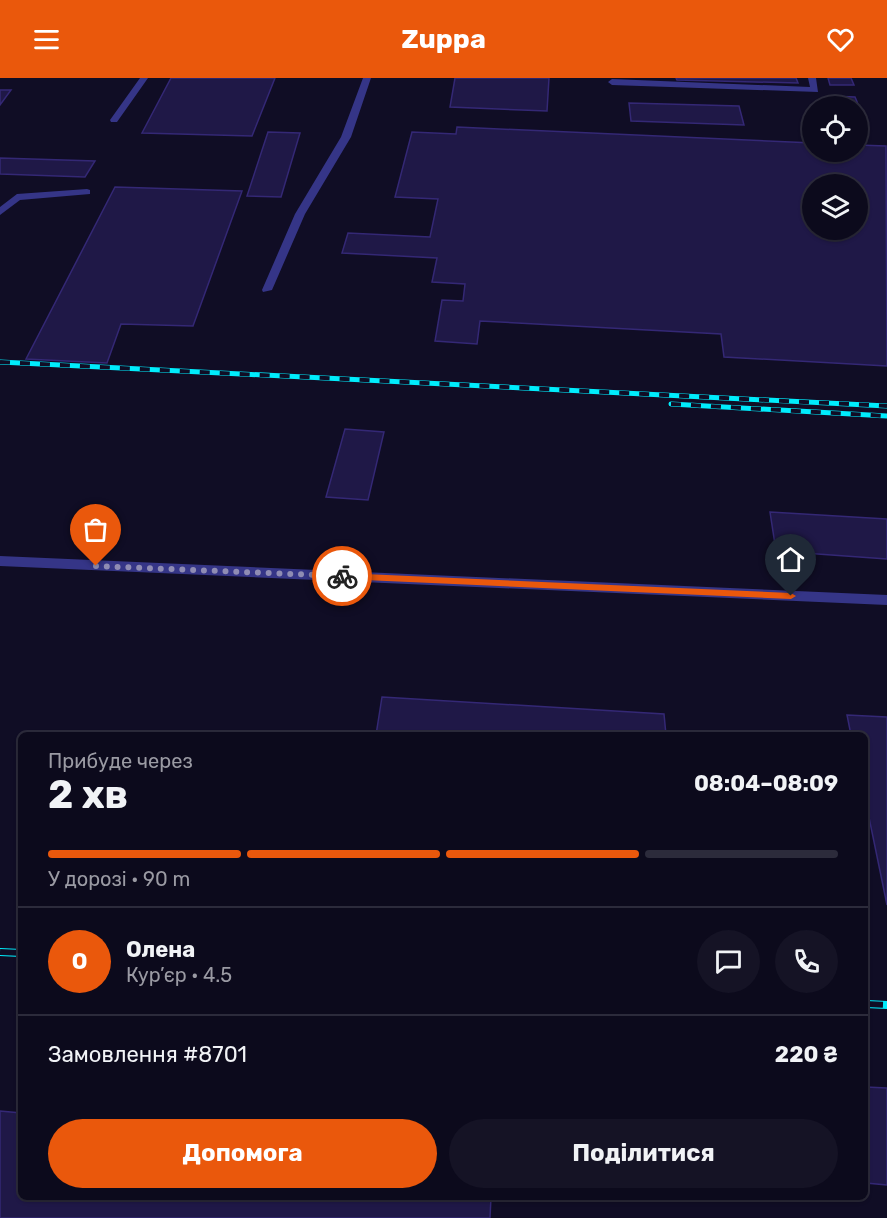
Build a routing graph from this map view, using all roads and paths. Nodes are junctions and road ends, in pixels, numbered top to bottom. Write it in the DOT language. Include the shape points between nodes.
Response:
graph roads {
  1 [pos="144,78"];
  2 [pos="367,78"];
  3 [pos="812,78"];
  4 [pos="612,82"];
  5 [pos="114,120"];
  6 [pos="87,192"];
  7 [pos="0,212"];
  8 [pos="267,290"];
  9 [pos="0,561"];
  10 [pos="887,600"];
  1 -- 5 [label="lane"];
  2 -- 8 [label="lane" via="346,137 300,214"];
  3 -- 4 [label="lane" via="815,90"];
  6 -- 7 [label="lane" via="17,198"];
  9 -- 10 [label="lane"];
}
